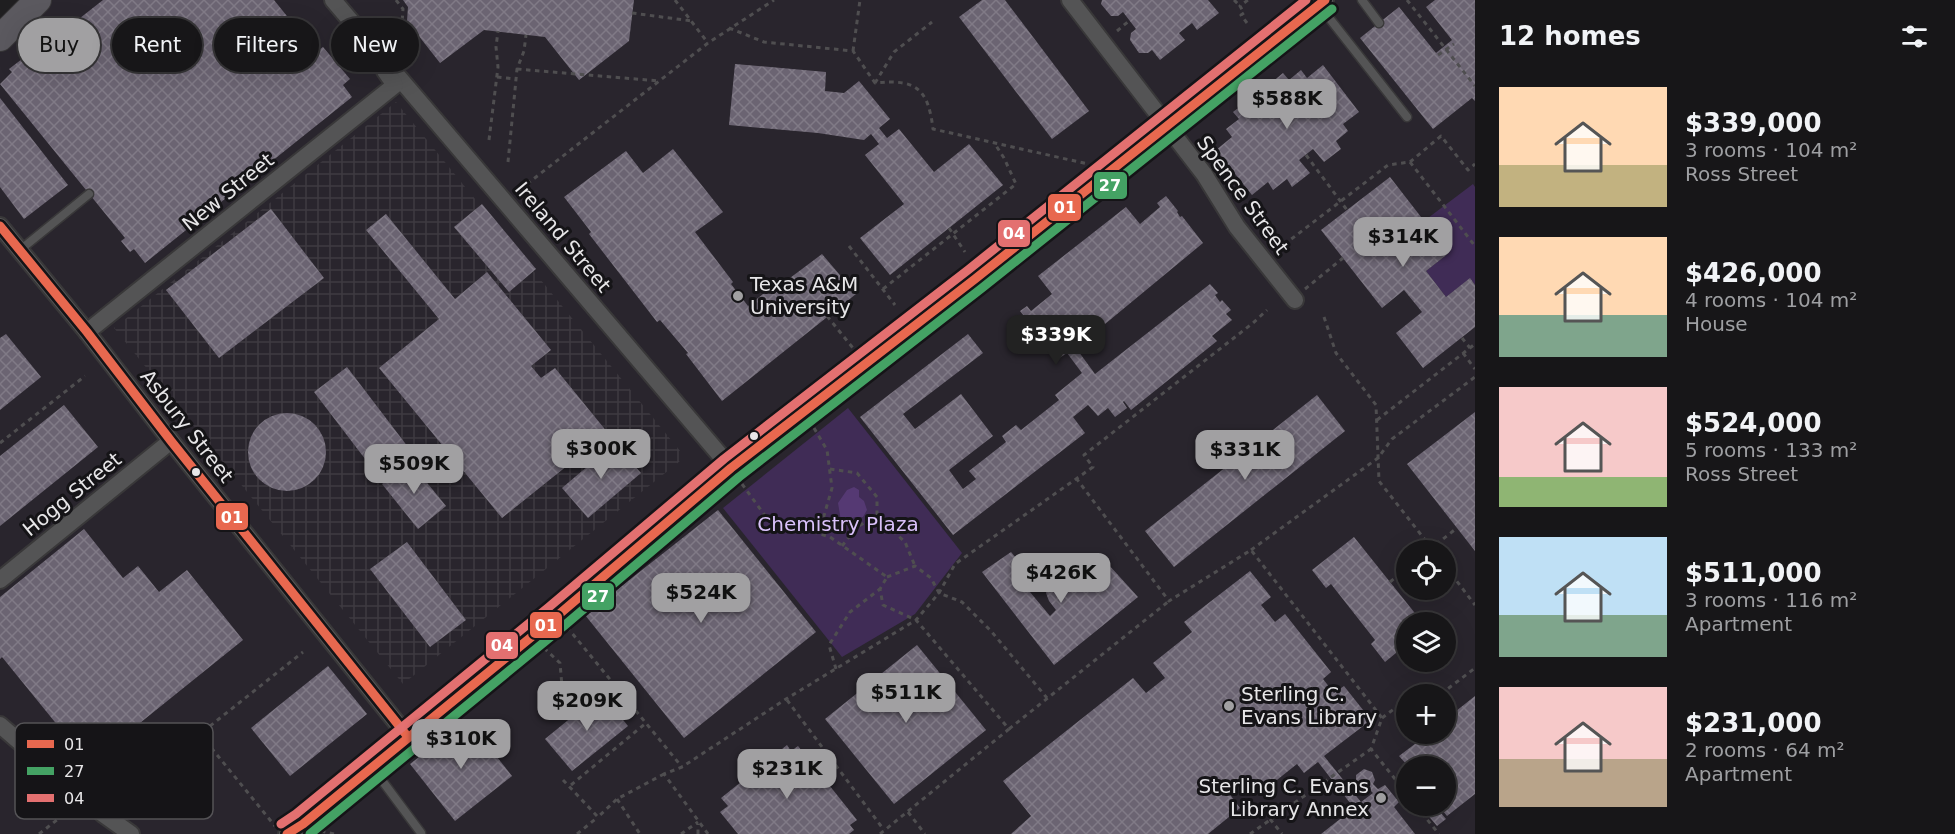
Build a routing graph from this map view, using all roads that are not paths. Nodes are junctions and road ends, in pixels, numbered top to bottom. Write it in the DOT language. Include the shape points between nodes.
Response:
graph roads {
  1 [pos="38,0"];
  2 [pos="333,0"];
  3 [pos="1070,0"];
  4 [pos="1362,0"];
  5 [pos="1322,3"];
  6 [pos="349,18"];
  7 [pos="1379,23"];
  8 [pos="0,38"];
  9 [pos="385,72"];
  10 [pos="395,72"];
  11 [pos="395,85"];
  12 [pos="1407,117"];
  13 [pos="1166,127"];
  14 [pos="89,194"];
  15 [pos="0,226"];
  16 [pos="20,250"];
  17 [pos="1299,295"];
  18 [pos="87,332"];
  19 [pos="171,441"];
  20 [pos="731,468"];
  21 [pos="0,580"];
  22 [pos="0,725"];
  23 [pos="408,737"];
  24 [pos="15,738"];
  25 [pos="372,767"];
  26 [pos="110,819"];
  27 [pos="282,831"];
  28 [pos="421,833"];
  29 [pos="131,834"];
  1 -- 8 [label="main road"];
  2 -- 6 [label="street, Ireland Street"];
  3 -- 13 [label="street, Spence Street"];
  4 -- 7 [label="lane"];
  5 -- 12 [label="lane"];
  5 -- 13 [label="street"];
  9 -- 11 [label="street, Ireland Street"];
  10 -- 20 [label="street, Ireland Street"];
  11 -- 18 [label="street, New Street"];
  13 -- 17 [label="street, Spence Street" via="1204,174 1237,227"];
  13 -- 20 [label="street"];
  14 -- 16 [label="lane"];
  15 -- 16 [label="street, Asbury Street"];
  16 -- 18 [label="street, Asbury Street"];
  18 -- 19 [label="street, Asbury Street"];
  19 -- 21 [label="street, Hogg Street"];
  19 -- 23 [label="street, Asbury Street"];
  20 -- 23 [label="street"];
  22 -- 24 [label="street"];
  23 -- 25 [label="street"];
  25 -- 27 [label="street" via="303,824"];
  25 -- 28 [label="lane"];
  26 -- 29 [label="street"];
}
